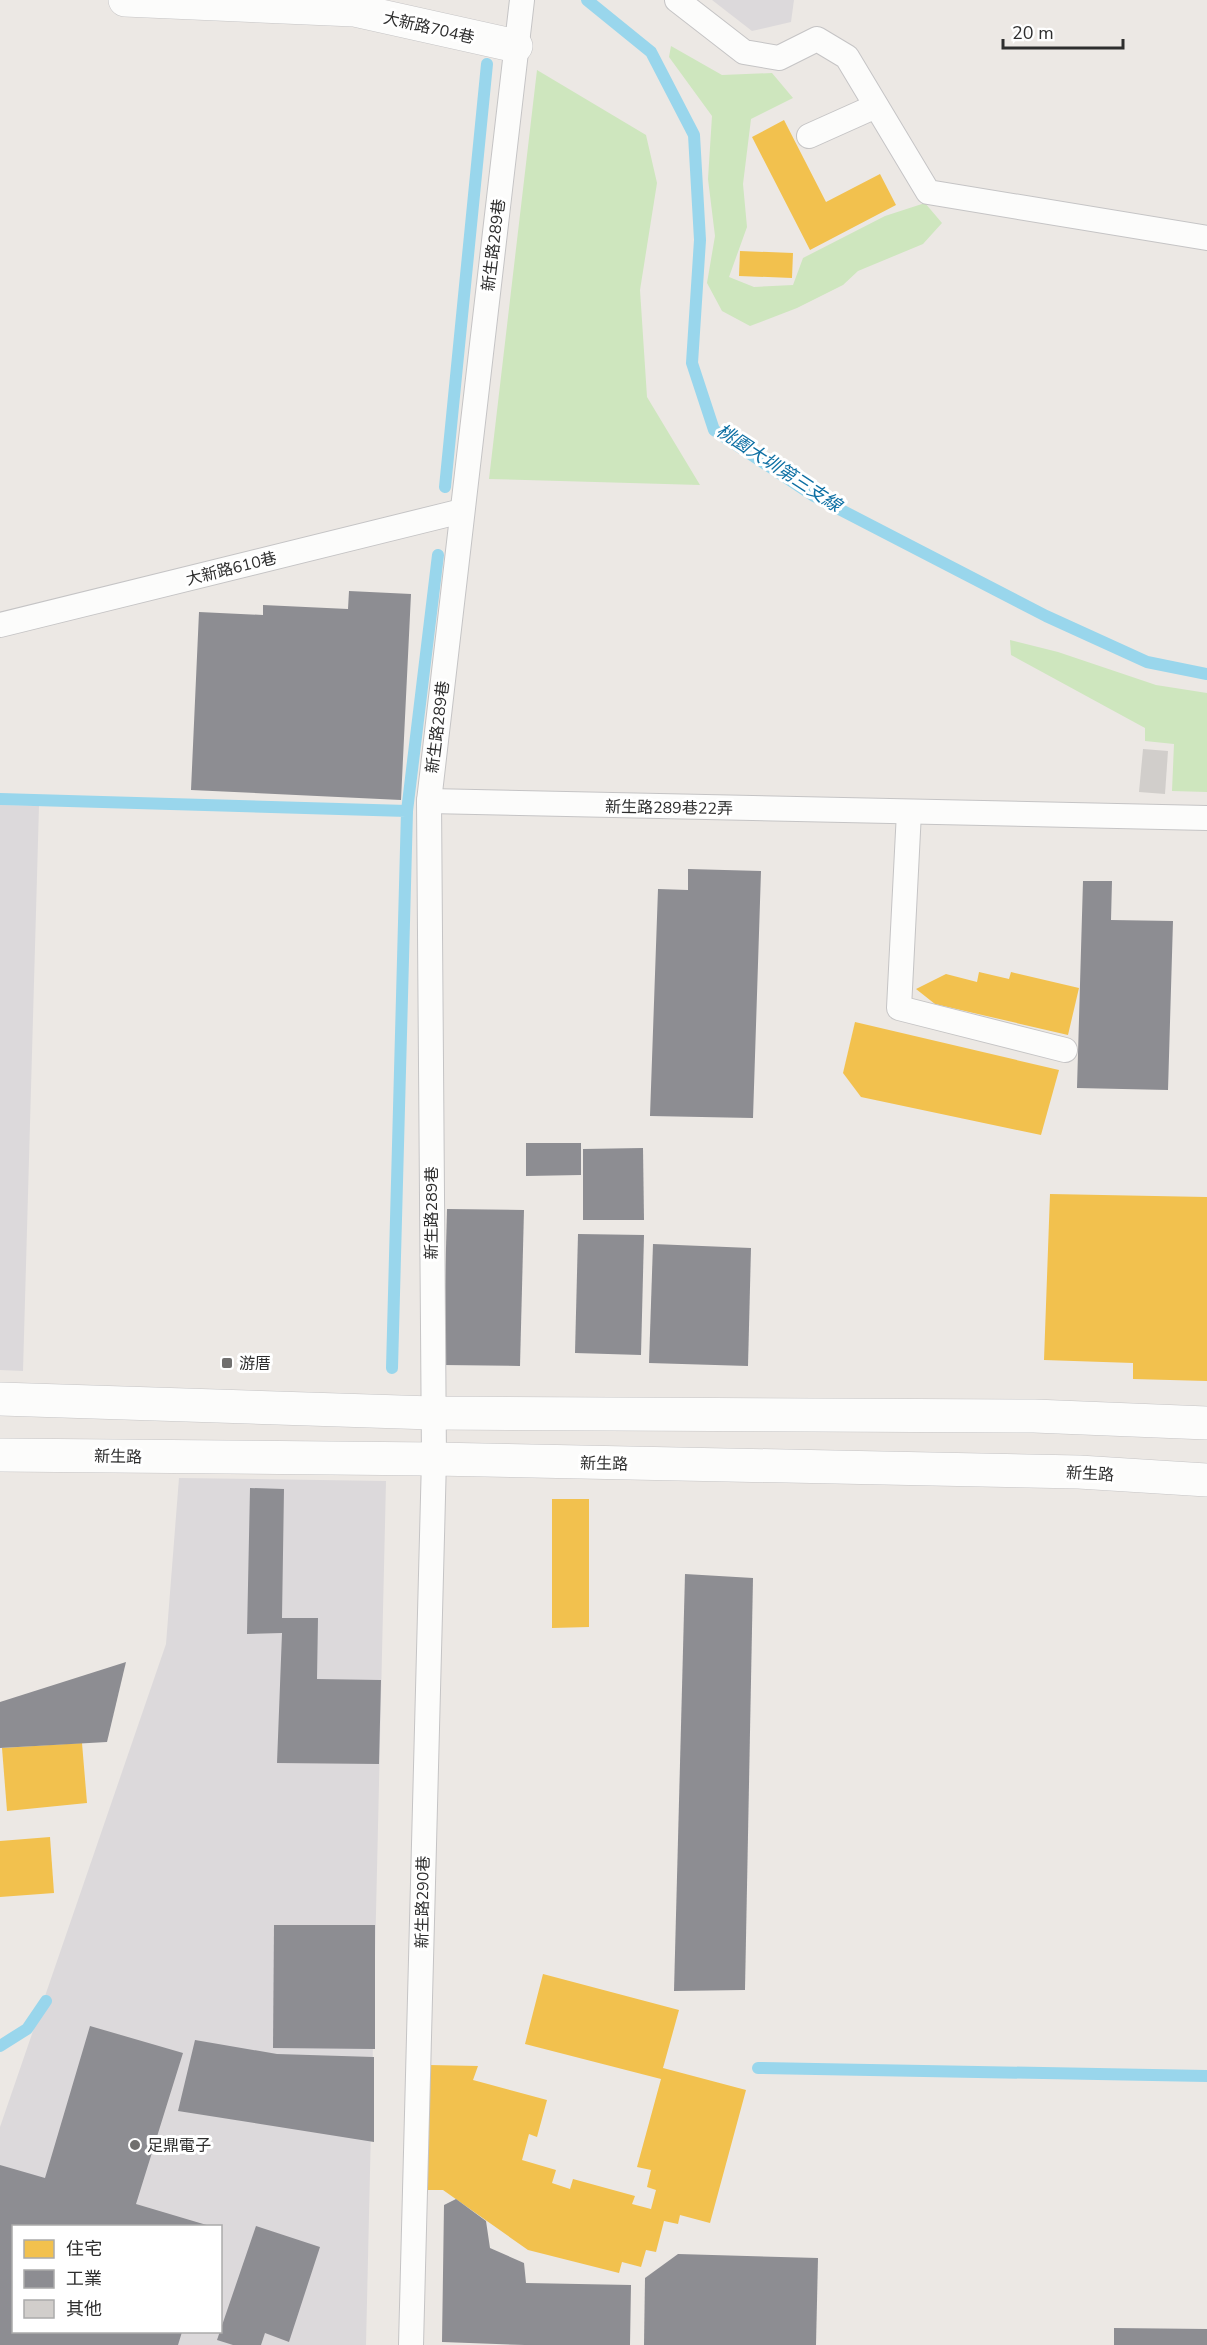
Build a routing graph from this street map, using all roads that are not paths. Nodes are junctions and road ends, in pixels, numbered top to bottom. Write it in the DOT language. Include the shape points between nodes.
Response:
graph roads {
  1 [pos="125,0"];
  2 [pos="522,0"];
  3 [pos="676,0"];
  4 [pos="516,46"];
  5 [pos="876,106"];
  6 [pos="809,136"];
  7 [pos="1207,238"];
  8 [pos="462,511"];
  9 [pos="0,626"];
  10 [pos="429,801"];
  11 [pos="909,812"];
  12 [pos="1207,818"];
  13 [pos="1065,1050"];
  14 [pos="0,1399"];
  15 [pos="432,1413"];
  16 [pos="1207,1423"];
  17 [pos="0,1455"];
  18 [pos="434,1459"];
  19 [pos="1207,1480"];
  20 [pos="411,2345"];
  1 -- 4 [label="main road, 大新路704巷" via="354,10"];
  2 -- 4 [label="lane, 新生路289巷"];
  3 -- 5 [label="lane" via="744,52 779,58 817,39 847,57"];
  4 -- 8 [label="lane, 新生路289巷"];
  5 -- 6 [label="lane"];
  5 -- 7 [label="lane" via="928,192"];
  8 -- 9 [label="lane, 大新路610巷"];
  8 -- 10 [label="lane, 新生路289巷"];
  10 -- 11 [label="lane, 新生路289巷22弄"];
  10 -- 15 [label="lane, 新生路289巷"];
  11 -- 12 [label="lane, 新生路289巷22弄"];
  11 -- 13 [label="lane" via="899,1008"];
  14 -- 15 [label="main road"];
  15 -- 16 [label="main road" via="1034,1416"];
  15 -- 18 [label="lane, 新生路289巷"];
  17 -- 18 [label="main road, 新生路"];
  18 -- 19 [label="main road, 新生路" via="1079,1472"];
  18 -- 20 [label="lane, 新生路290巷"];
}
